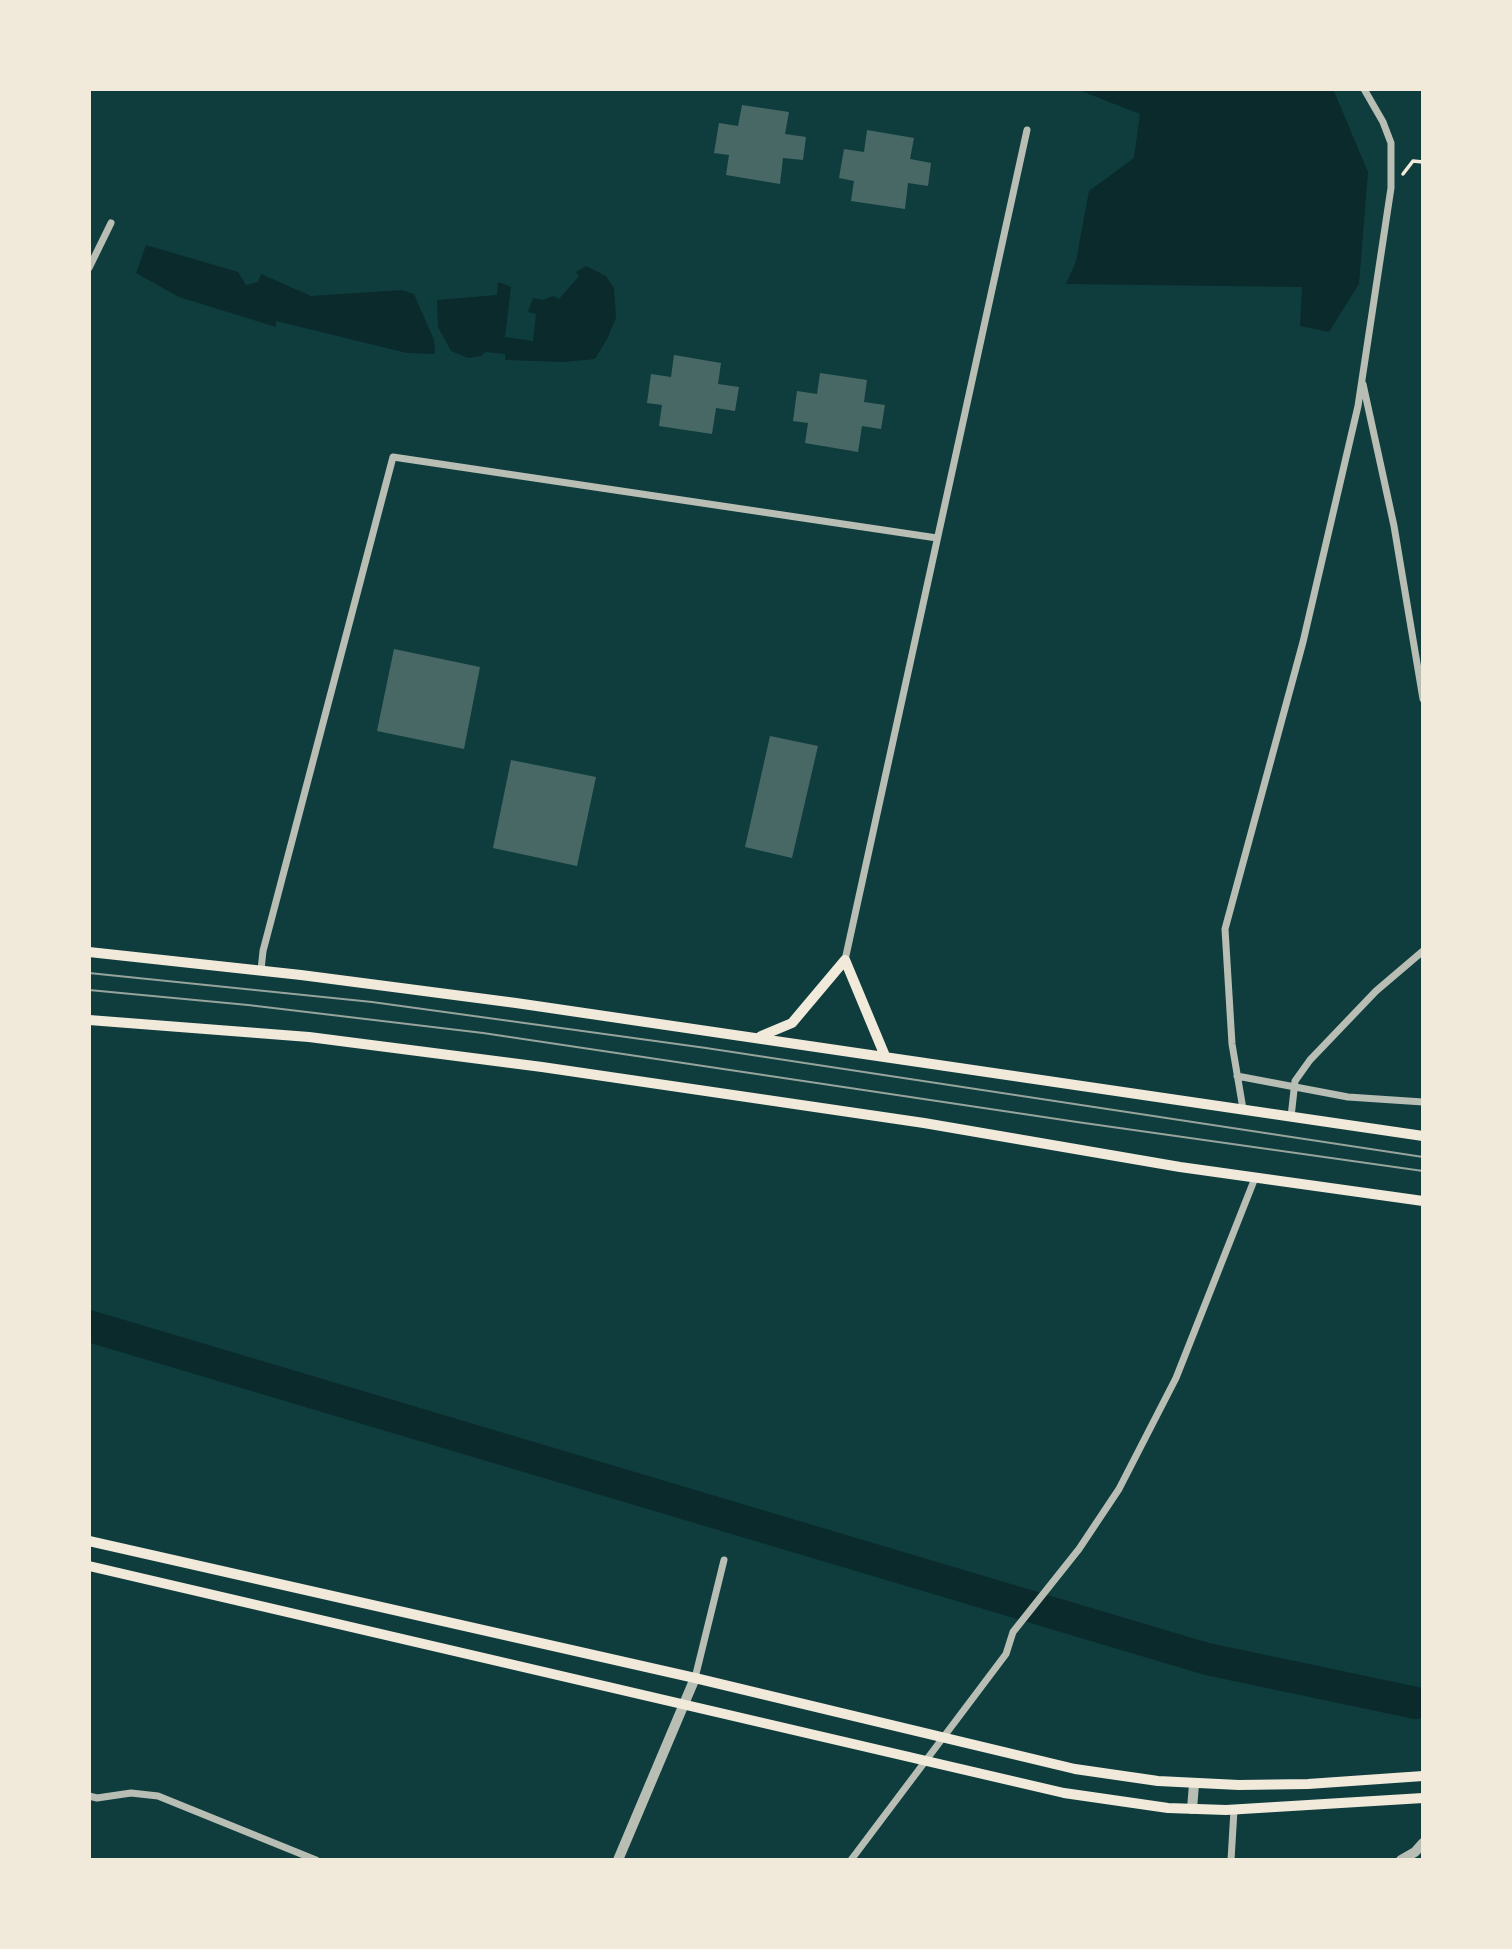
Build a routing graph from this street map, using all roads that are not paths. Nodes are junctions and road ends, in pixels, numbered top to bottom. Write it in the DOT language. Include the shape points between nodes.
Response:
graph roads {
  1 [pos="1364,89"];
  2 [pos="1027,130"];
  3 [pos="111,223"];
  4 [pos="89,268"];
  5 [pos="1362,380"];
  6 [pos="937,538"];
  7 [pos="1423,699"];
  8 [pos="1423,951"];
  9 [pos="89,953"];
  10 [pos="845,960"];
  11 [pos="261,970"];
  12 [pos="89,1020"];
  13 [pos="759,1037"];
  14 [pos="885,1056"];
  15 [pos="1237,1076"];
  16 [pos="1294,1087"];
  17 [pos="1423,1102"];
  18 [pos="1243,1109"];
  19 [pos="1292,1116"];
  20 [pos="1423,1136"];
  21 [pos="1255,1178"];
  22 [pos="1423,1201"];
  23 [pos="89,1541"];
  24 [pos="724,1560"];
  25 [pos="89,1566"];
  26 [pos="695,1678"];
  27 [pos="686,1704"];
  28 [pos="945,1737"];
  29 [pos="926,1760"];
  30 [pos="1423,1776"];
  31 [pos="1194,1784"];
  32 [pos="89,1796"];
  33 [pos="1423,1798"];
  34 [pos="1192,1809"];
  35 [pos="1234,1810"];
  36 [pos="1423,1843"];
  37 [pos="316,1860"];
  38 [pos="618,1860"];
  39 [pos="851,1860"];
  40 [pos="1231,1860"];
  41 [pos="1401,1860"];
  1 -- 5 [label="street" via="1391,143 1391,188"];
  2 -- 6 [label="street"];
  3 -- 4 [label="street"];
  5 -- 7 [label="street" via="1394,526"];
  5 -- 15 [label="street" via="1303,642 1224,929"];
  6 -- 10 [label="street"];
  6 -- 11 [label="street" via="393,457"];
  8 -- 16 [label="street" via="1376,991 1310,1060"];
  9 -- 11 [label="main road"];
  10 -- 13 [label="main road" via="792,1023"];
  10 -- 14 [label="main road"];
  11 -- 13 [label="main road"];
  12 -- 21 [label="main road" via="309,1037 542,1067"];
  13 -- 14 [label="main road"];
  14 -- 18 [label="main road"];
  15 -- 16 [label="street"];
  15 -- 18 [label="street"];
  16 -- 17 [label="street" via="1348,1097"];
  16 -- 19 [label="street"];
  18 -- 19 [label="main road"];
  19 -- 20 [label="main road"];
  21 -- 22 [label="main road"];
  21 -- 28 [label="street" via="1176,1378 1119,1489 1079,1549 1013,1632 1006,1654"];
  23 -- 26 [label="main road"];
  24 -- 26 [label="street"];
  25 -- 27 [label="main road"];
  26 -- 27 [label="street"];
  26 -- 28 [label="main road"];
  27 -- 29 [label="main road"];
  27 -- 38 [label="street"];
  28 -- 29 [label="street"];
  28 -- 31 [label="main road" via="1075,1769"];
  29 -- 34 [label="main road" via="1110,1801"];
  29 -- 39 [label="street"];
  30 -- 31 [label="main road" via="1300,1784"];
  31 -- 34 [label="street"];
  32 -- 37 [label="street" via="158,1796"];
  33 -- 35 [label="main road"];
  34 -- 35 [label="main road"];
  35 -- 40 [label="street"];
  36 -- 41 [label="street"];
}
